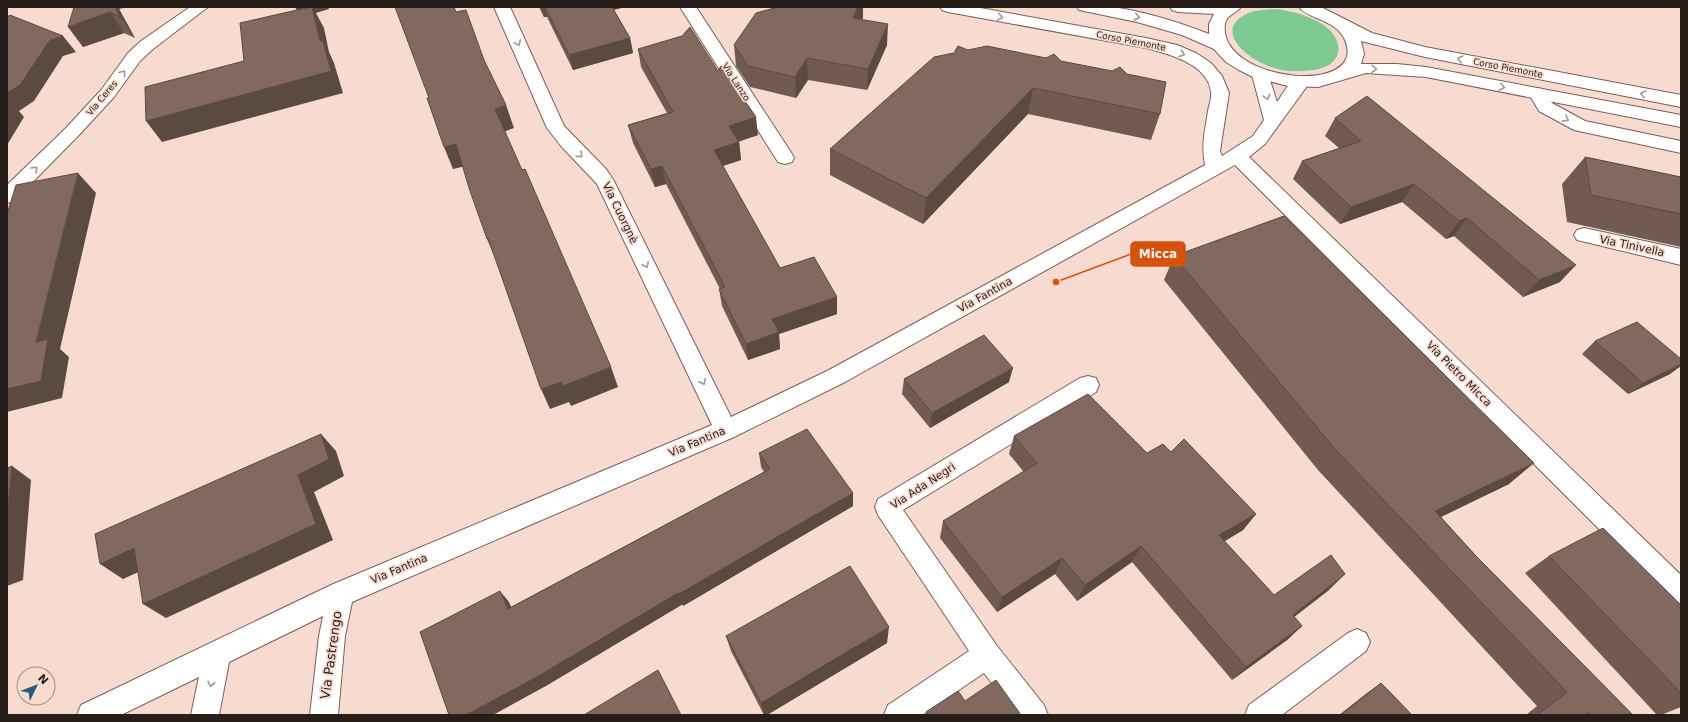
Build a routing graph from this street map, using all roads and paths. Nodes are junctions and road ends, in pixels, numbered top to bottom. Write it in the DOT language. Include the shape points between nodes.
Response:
graph roads {
  1 [pos="200,7"];
  2 [pos="502,7"];
  3 [pos="688,7"];
  4 [pos="948,7"];
  5 [pos="1085,7"];
  6 [pos="1178,7"];
  7 [pos="1307,7"];
  8 [pos="1231,8"];
  9 [pos="1338,22"];
  10 [pos="1220,45"];
  11 [pos="1261,74"];
  12 [pos="1336,77"];
  13 [pos="1301,82"];
  14 [pos="1538,94"];
  15 [pos="1681,101"];
  16 [pos="1273,119"];
  17 [pos="1681,122"];
  18 [pos="1681,147"];
  19 [pos="1237,156"];
  20 [pos="785,158"];
  21 [pos="1215,168"];
  22 [pos="7,196"];
  23 [pos="1584,235"];
  24 [pos="1681,257"];
  25 [pos="1088,385"];
  26 [pos="726,430"];
  27 [pos="1681,593"];
  28 [pos="340,594"];
  29 [pos="1357,642"];
  30 [pos="217,654"];
  31 [pos="987,654"];
  32 [pos="91,715"];
  33 [pos="205,715"];
  34 [pos="324,715"];
  35 [pos="898,715"];
  36 [pos="1034,715"];
  37 [pos="1259,715"];
  22 -- 1 [label="street, Via Ceres, one-way" via="77,127 146,45"];
  2 -- 26 [label="street, Via Cuorgnè, one-way" via="556,128 565,141 605,180"];
  3 -- 20 [label="street, Via Lanzo"];
  4 -- 21 [label="street, Corso Piemonte, one-way" via="1171,49 1190,57 1206,67 1216,80 1220,93 1211,151"];
  5 -- 10 [label="street, one-way" via="1175,26"];
  6 -- 8 [label="street" via="1204,10"];
  7 -- 9 [label="street, Corso Piemonte"];
  8 -- 10 [label="street" via="1219,19 1215,32"];
  9 -- 12 [label="street" via="1350,34 1356,46 1355,59 1349,69"];
  15 -- 9 [label="street, Corso Piemonte, one-way" via="1425,52 1366,37"];
  10 -- 11 [label="street, Corso Piemonte" via="1244,66"];
  11 -- 13 [label="street, Corso Piemonte"];
  11 -- 16 [label="street, one-way"];
  12 -- 13 [label="street, Corso Piemonte"];
  12 -- 14 [label="street, Corso Piemonte, one-way" via="1365,68 1397,69 1426,72"];
  13 -- 16 [label="street, Via Fantina"];
  14 -- 17 [label="street, Corso Piemonte"];
  14 -- 18 [label="street, Corso Piemonte, one-way" via="1545,107 1580,126"];
  16 -- 19 [label="street, Via Fantina" via="1259,140"];
  19 -- 21 [label="street, Via Fantina"];
  19 -- 27 [label="street, Via Pietro Micca"];
  21 -- 26 [label="street, Via Fantina" via="837,376"];
  23 -- 24 [label="street, Via Tinivella"];
  25 -- 31 [label="street, Via Ada Negri" via="887,507"];
  26 -- 28 [label="street, Via Fantina"];
  28 -- 30 [label="street, Via Fantina"];
  28 -- 34 [label="street, Via Pastrengo" via="332,636"];
  29 -- 37 [label="street"];
  30 -- 32 [label="street, Via Fantina"];
  30 -- 33 [label="street, one-way"];
  31 -- 35 [label="street"];
  31 -- 36 [label="street, Via Ada Negri"];
}
